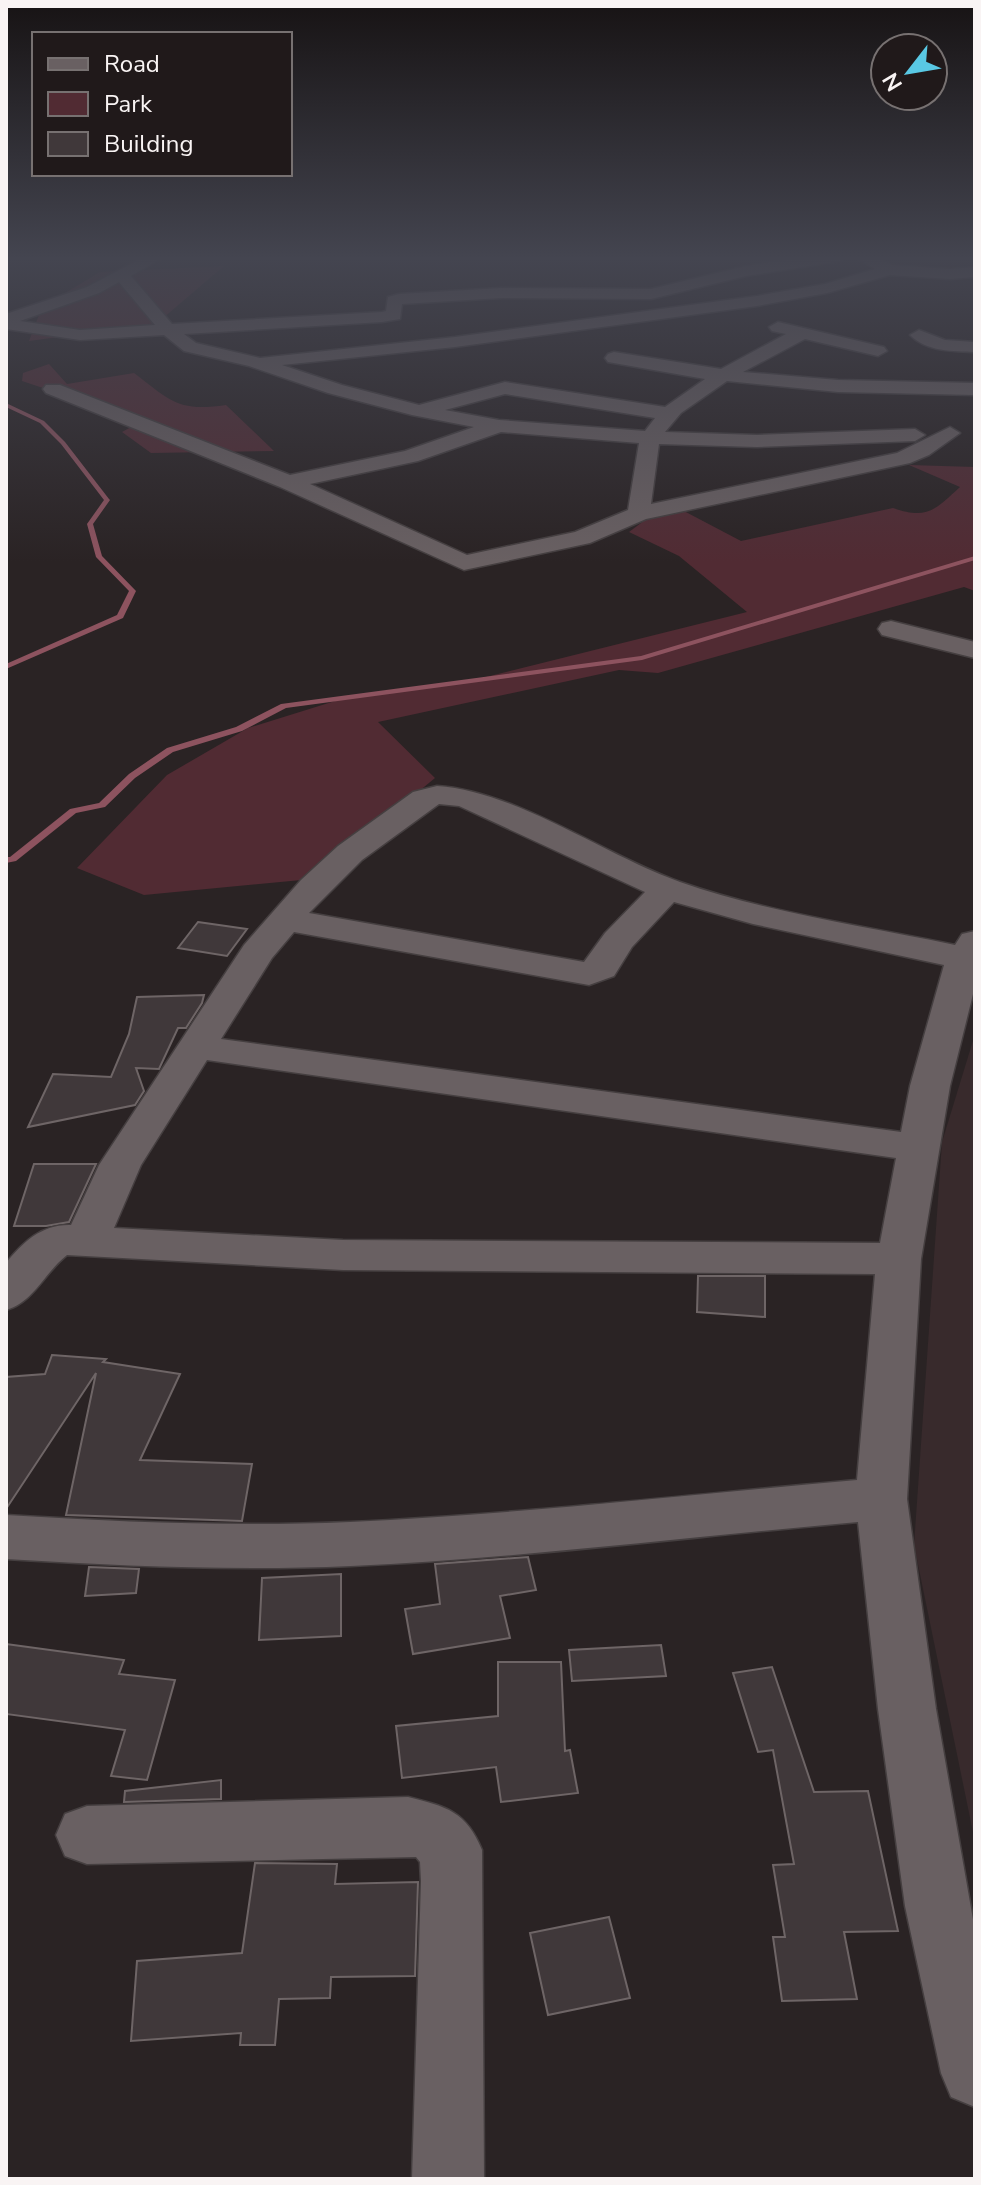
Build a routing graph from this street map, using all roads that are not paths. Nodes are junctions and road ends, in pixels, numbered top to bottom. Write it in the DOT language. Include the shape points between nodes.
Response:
graph roads {
  1 [pos="235,358"];
  2 [pos="295,358"];
  3 [pos="614,358"];
  4 [pos="756,358"];
  5 [pos="255,362"];
  6 [pos="722,376"];
  7 [pos="53,389"];
  8 [pos="975,389"];
  9 [pos="419,411"];
  10 [pos="670,414"];
  11 [pos="499,426"];
  12 [pos="950,433"];
  13 [pos="975,433"];
  14 [pos="651,438"];
  15 [pos="288,482"];
  16 [pos="639,514"];
  17 [pos="891,629"];
  18 [pos="975,650"];
  19 [pos="667,889"];
  20 [pos="287,920"];
  21 [pos="970,950"];
  22 [pos="197,1047"];
  23 [pos="920,1148"];
  24 [pos="85,1243"];
  25 [pos="899,1259"];
  26 [pos="6,1294"];
  27 [pos="881,1499"];
  28 [pos="6,1537"];
  29 [pos="87,1835"];
  30 [pos="975,2073"];
  31 [pos="448,2179"];
  1 -- 5 [label="street"];
  2 -- 5 [label="street"];
  3 -- 6 [label="street"];
  4 -- 6 [label="street"];
  5 -- 9 [label="street"];
  6 -- 8 [label="street" via="837,388"];
  6 -- 10 [label="street"];
  7 -- 15 [label="street"];
  9 -- 10 [label="street" via="505,388"];
  9 -- 11 [label="street"];
  10 -- 14 [label="street"];
  11 -- 14 [label="street"];
  11 -- 15 [label="street" via="410,456"];
  12 -- 13 [label="street"];
  12 -- 14 [label="street" via="788,441"];
  12 -- 16 [label="street" via="902,458"];
  14 -- 16 [label="street"];
  15 -- 16 [label="street" via="464,563 582,538"];
  17 -- 18 [label="street"];
  19 -- 20 [label="street" via="618,941 601,968 589,974"];
  19 -- 20 [label="street" via="465,797 437,795 350,853"];
  19 -- 21 [label="street" via="753,914"];
  20 -- 22 [label="street" via="234,986"];
  21 -- 23 [label="street" via="930,1086"];
  22 -- 23 [label="street"];
  22 -- 24 [label="street" via="120,1165"];
  23 -- 25 [label="street"];
  24 -- 25 [label="street" via="343,1255"];
  24 -- 26 [label="street" via="61,1240 48,1246"];
  25 -- 27 [label="street"];
  27 -- 28 [label="street" via="347,1544 168,1547"];
  27 -- 30 [label="street" via="937,1906"];
  29 -- 31 [label="street" via="408,1826 434,1833 451,1850 453,1881"];
}
